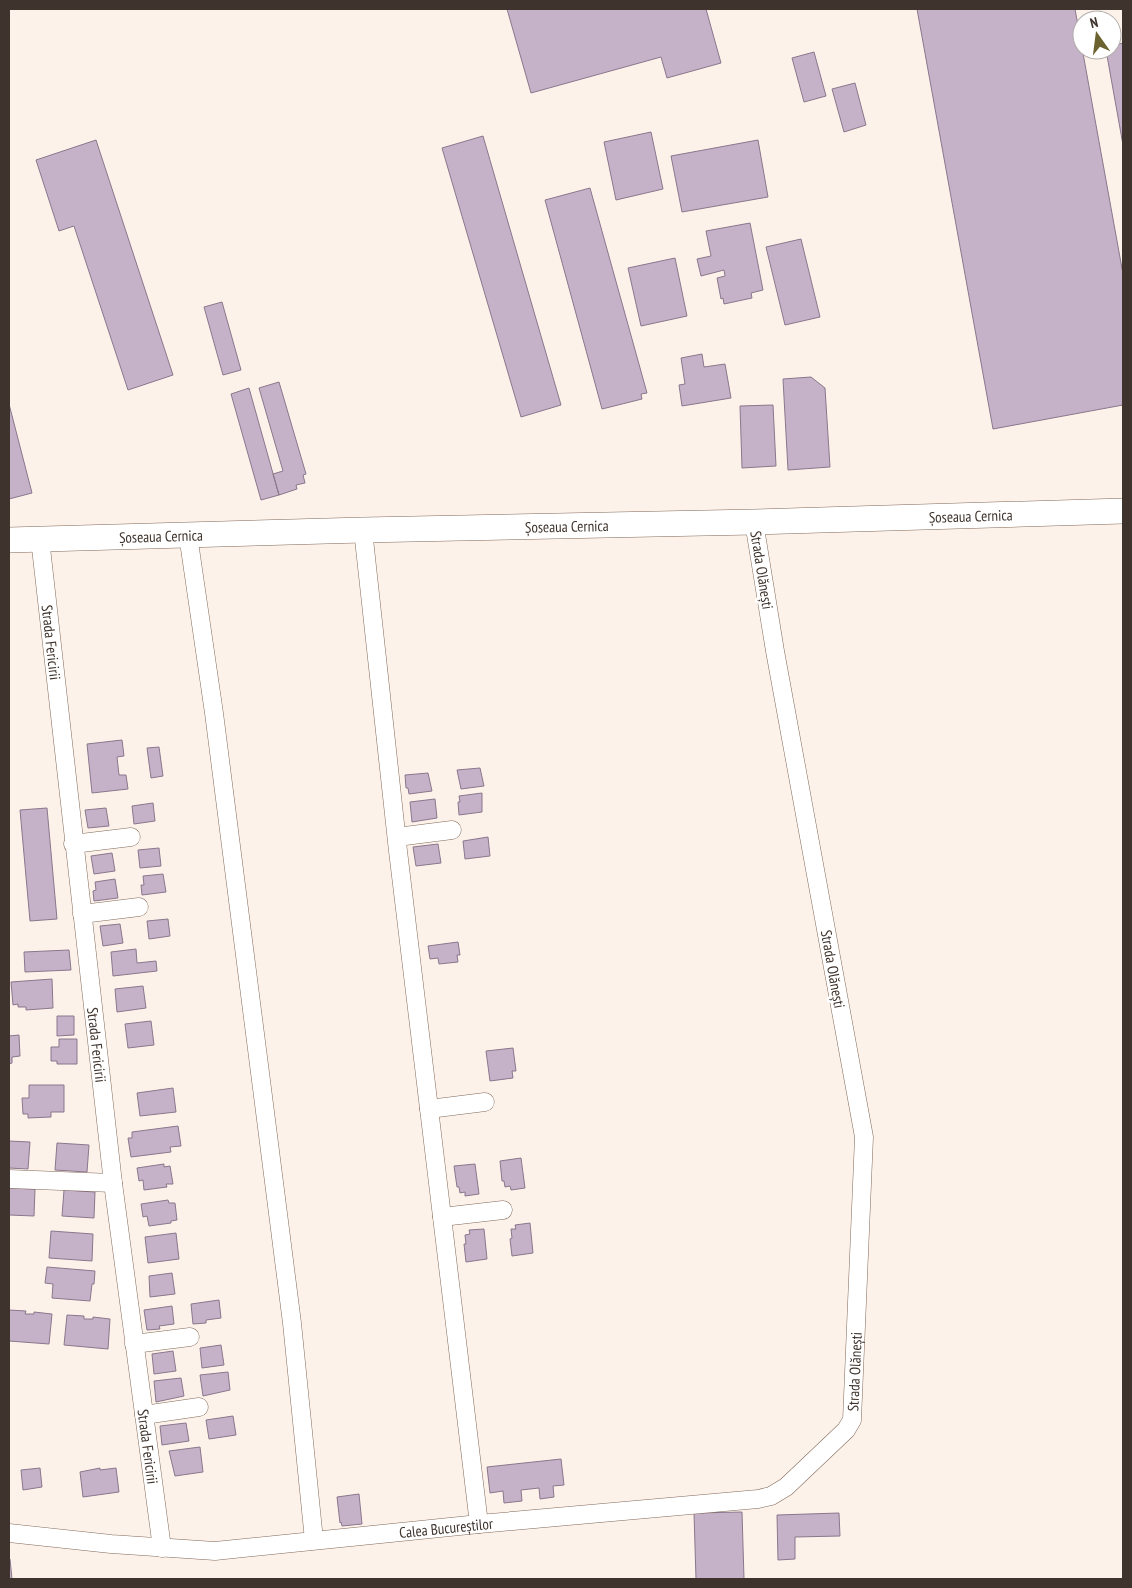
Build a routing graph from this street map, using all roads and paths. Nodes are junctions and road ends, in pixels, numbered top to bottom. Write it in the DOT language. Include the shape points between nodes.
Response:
graph roads {
  1 [pos="1123,510"];
  2 [pos="754,522"];
  3 [pos="363,530"];
  4 [pos="188,535"];
  5 [pos="40,539"];
  6 [pos="9,540"];
  7 [pos="452,830"];
  8 [pos="397,836"];
  9 [pos="131,837"];
  10 [pos="73,844"];
  11 [pos="139,907"];
  12 [pos="82,914"];
  13 [pos="485,1102"];
  14 [pos="429,1109"];
  15 [pos="9,1179"];
  16 [pos="112,1183"];
  17 [pos="503,1210"];
  18 [pos="442,1217"];
  19 [pos="190,1336"];
  20 [pos="134,1344"];
  21 [pos="199,1407"];
  22 [pos="144,1415"];
  23 [pos="852,1420"];
  24 [pos="479,1524"];
  25 [pos="9,1532"];
  26 [pos="314,1540"];
  27 [pos="162,1548"];
  1 -- 2 [label="street, Șoseaua Cernica"];
  2 -- 3 [label="street, Șoseaua Cernica"];
  2 -- 23 [label="street, Strada Olănești" via="776,661 864,1137"];
  3 -- 4 [label="street, Șoseaua Cernica"];
  3 -- 8 [label="street"];
  4 -- 5 [label="street, Șoseaua Cernica"];
  4 -- 26 [label="street" via="290,1303"];
  5 -- 6 [label="street, Șoseaua Cernica"];
  5 -- 10 [label="street, Strada Fericirii"];
  7 -- 8 [label="street"];
  8 -- 14 [label="street"];
  9 -- 10 [label="street"];
  10 -- 12 [label="street, Strada Fericirii"];
  11 -- 12 [label="street"];
  12 -- 16 [label="street, Strada Fericirii"];
  13 -- 14 [label="street"];
  14 -- 18 [label="street"];
  15 -- 16 [label="street"];
  16 -- 20 [label="street, Strada Fericirii"];
  17 -- 18 [label="street"];
  18 -- 24 [label="street"];
  19 -- 20 [label="street"];
  20 -- 22 [label="street, Strada Fericirii"];
  21 -- 22 [label="street"];
  22 -- 27 [label="street, Strada Fericirii"];
  23 -- 24 [label="street, Calea Bucureștilor" via="846,1430 786,1487 766,1498"];
  24 -- 26 [label="street, Calea Bucureștilor"];
  25 -- 27 [label="street, Calea Bucureștilor"];
  26 -- 27 [label="street, Calea Bucureștilor" via="215,1551"];
}
